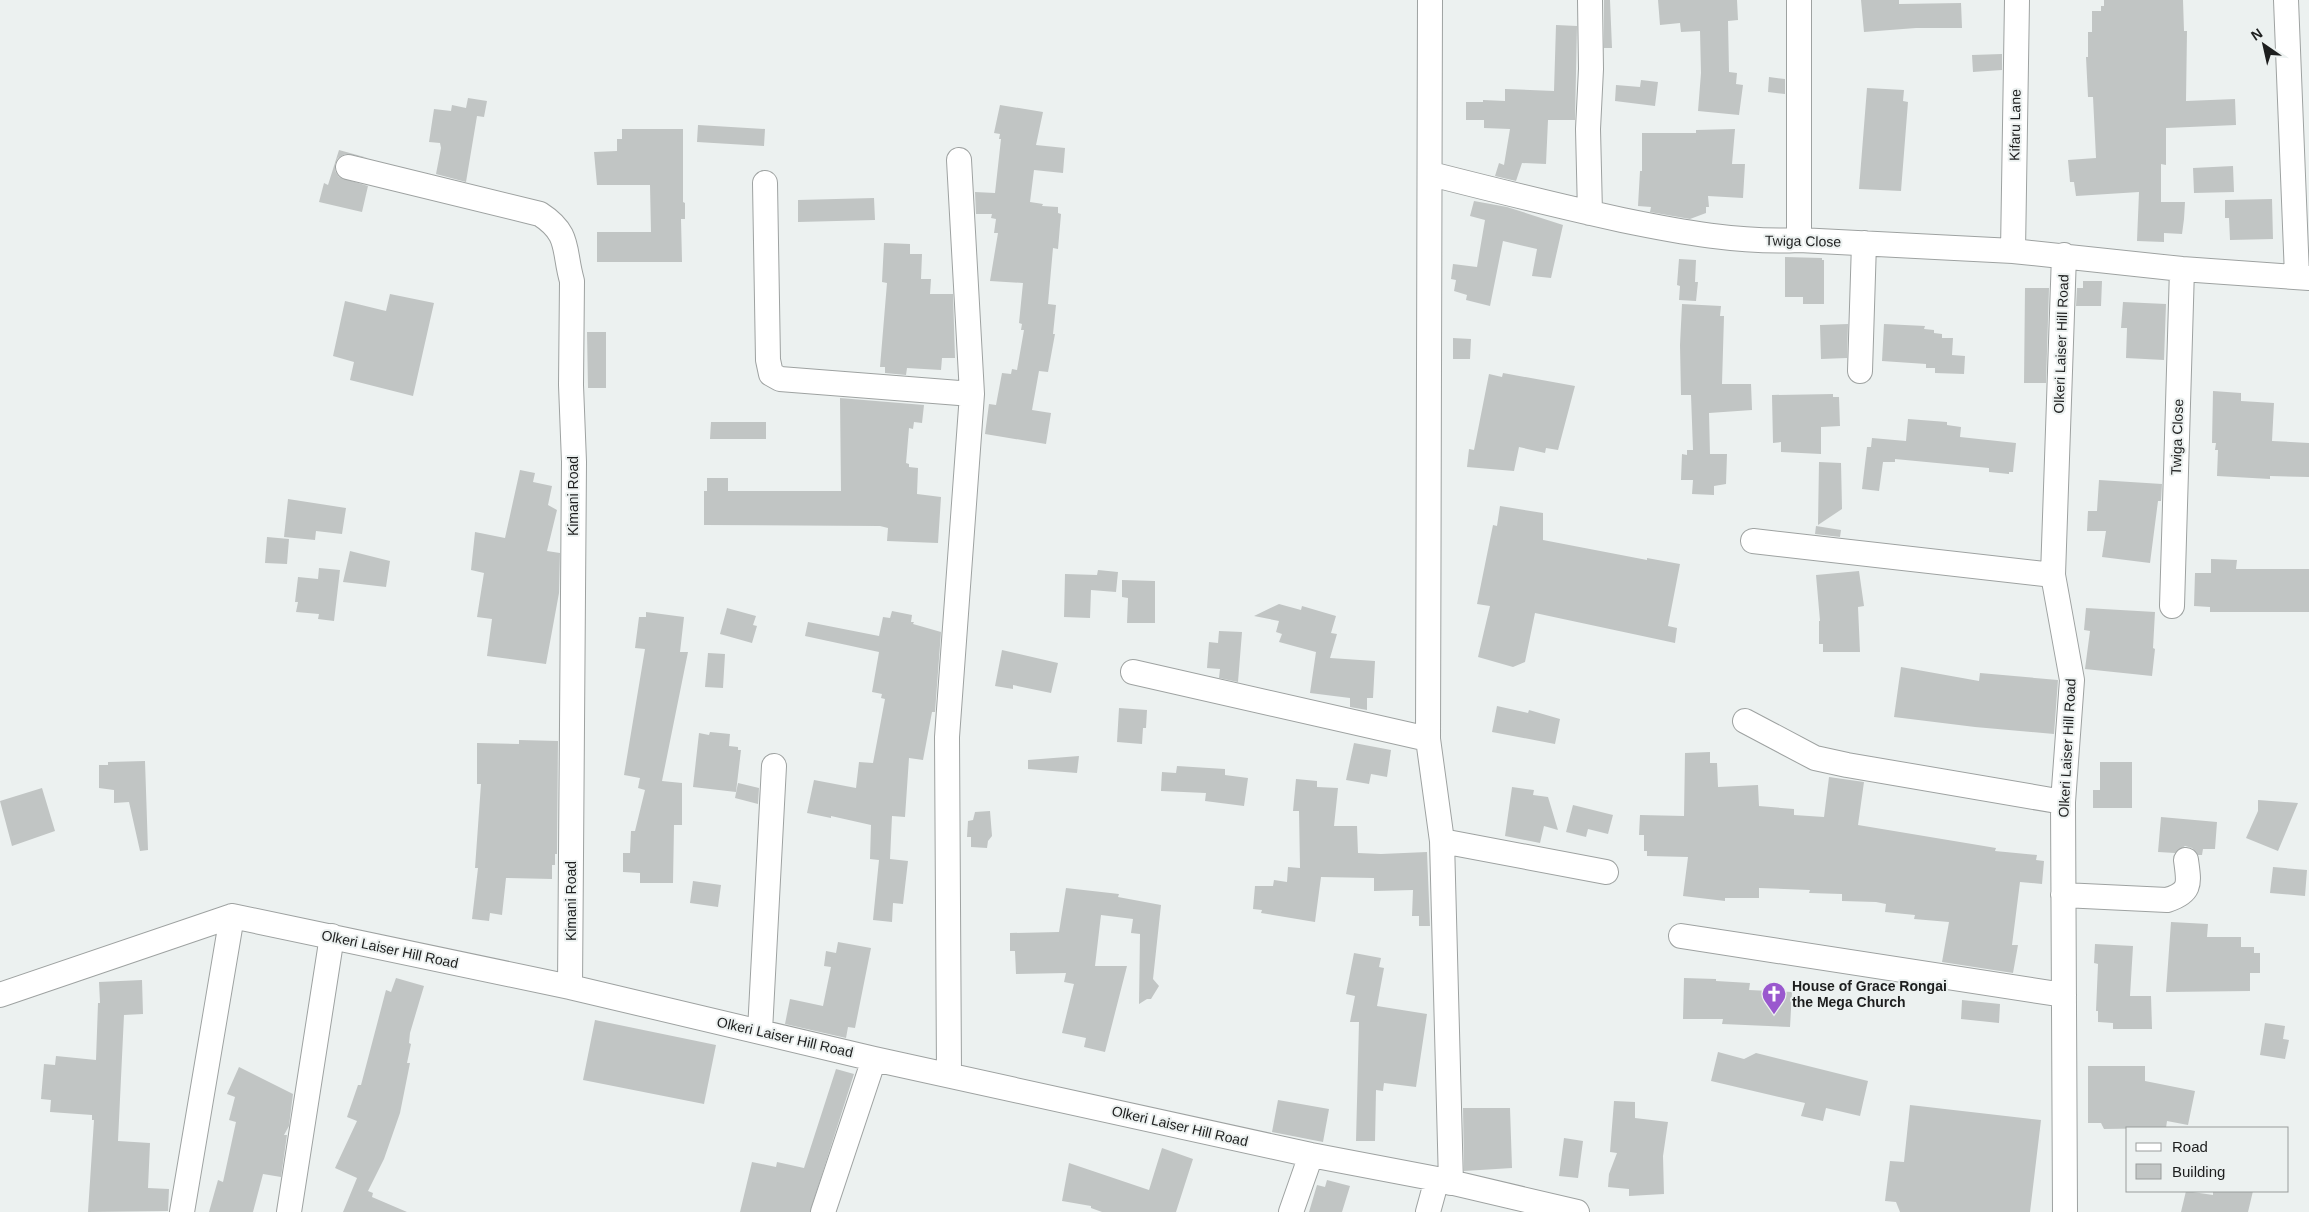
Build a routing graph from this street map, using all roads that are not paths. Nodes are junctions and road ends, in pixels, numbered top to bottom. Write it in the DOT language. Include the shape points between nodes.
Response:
graph roads {
  1 [pos="1430,0"];
  2 [pos="1590,0"];
  3 [pos="1799,0"];
  4 [pos="2016,0"];
  5 [pos="2286,0"];
  6 [pos="959,160"];
  7 [pos="348,167"];
  8 [pos="1431,174"];
  9 [pos="765,183"];
  10 [pos="1590,213"];
  11 [pos="1799,240"];
  12 [pos="1864,243"];
  13 [pos="2014,251"];
  14 [pos="2064,255"];
  15 [pos="2182,269"];
  16 [pos="2303,277"];
  17 [pos="1860,371"];
  18 [pos="972,394"];
  19 [pos="1753,541"];
  20 [pos="2053,575"];
  21 [pos="2172,606"];
  22 [pos="1132,672"];
  23 [pos="1745,721"];
  24 [pos="1428,739"];
  25 [pos="774,766"];
  26 [pos="2063,802"];
  27 [pos="1442,841"];
  28 [pos="2186,860"];
  29 [pos="1606,872"];
  30 [pos="2063,895"];
  31 [pos="232,916"];
  32 [pos="332,936"];
  33 [pos="1681,936"];
  34 [pos="570,987"];
  35 [pos="0,995"];
  36 [pos="2064,995"];
  37 [pos="760,1030"];
  38 [pos="874,1058"];
  39 [pos="949,1074"];
  40 [pos="1311,1155"];
  41 [pos="1444,1181"];
  42 [pos="182,1212"];
  43 [pos="289,1212"];
  44 [pos="823,1212"];
  45 [pos="1291,1212"];
  46 [pos="1428,1212"];
  47 [pos="1576,1212"];
  48 [pos="2065,1212"];
  1 -- 8 [label="street"];
  2 -- 10 [label="street"];
  3 -- 11 [label="street"];
  4 -- 13 [label="street, Kifaru Lane"];
  5 -- 16 [label="street"];
  6 -- 18 [label="street"];
  7 -- 34 [label="street, Kimani Road" via="540,214 553,223 568,252 572,281 574,462"];
  8 -- 10 [label="street, Twiga Close"];
  8 -- 24 [label="street"];
  9 -- 18 [label="street" via="768,360 771,374 780,379"];
  10 -- 11 [label="street, Twiga Close" via="1677,231 1767,242"];
  11 -- 12 [label="street, Twiga Close"];
  12 -- 13 [label="street, Twiga Close"];
  12 -- 17 [label="street"];
  13 -- 14 [label="street, Twiga Close"];
  14 -- 15 [label="street, Twiga Close"];
  14 -- 20 [label="street, Olkeri Laiser Hill Road"];
  15 -- 16 [label="street, Twiga Close"];
  15 -- 21 [label="street, Twiga Close"];
  18 -- 39 [label="street" via="947,737"];
  19 -- 20 [label="street"];
  20 -- 26 [label="street, Olkeri Laiser Hill Road" via="2072,680"];
  22 -- 24 [label="street"];
  23 -- 26 [label="street" via="1816,758 1847,766"];
  24 -- 27 [label="street"];
  25 -- 37 [label="street"];
  26 -- 30 [label="street, Olkeri Laiser Hill Road"];
  27 -- 29 [label="street"];
  27 -- 41 [label="street"];
  28 -- 30 [label="street" via="2186,890 2167,900"];
  30 -- 36 [label="street, Olkeri Laiser Hill Road"];
  31 -- 32 [label="street, Olkeri Laiser Hill Road"];
  31 -- 35 [label="street"];
  31 -- 42 [label="street"];
  32 -- 34 [label="street, Olkeri Laiser Hill Road"];
  32 -- 43 [label="street"];
  33 -- 36 [label="street"];
  34 -- 37 [label="street, Olkeri Laiser Hill Road"];
  36 -- 48 [label="street, Olkeri Laiser Hill Road"];
  37 -- 38 [label="street, Olkeri Laiser Hill Road"];
  38 -- 39 [label="street, Olkeri Laiser Hill Road"];
  38 -- 44 [label="street"];
  39 -- 40 [label="street, Olkeri Laiser Hill Road"];
  40 -- 41 [label="street, Olkeri Laiser Hill Road"];
  40 -- 45 [label="street"];
  41 -- 46 [label="street"];
  41 -- 47 [label="street, Olkeri Laiser Hill Road"];
}
